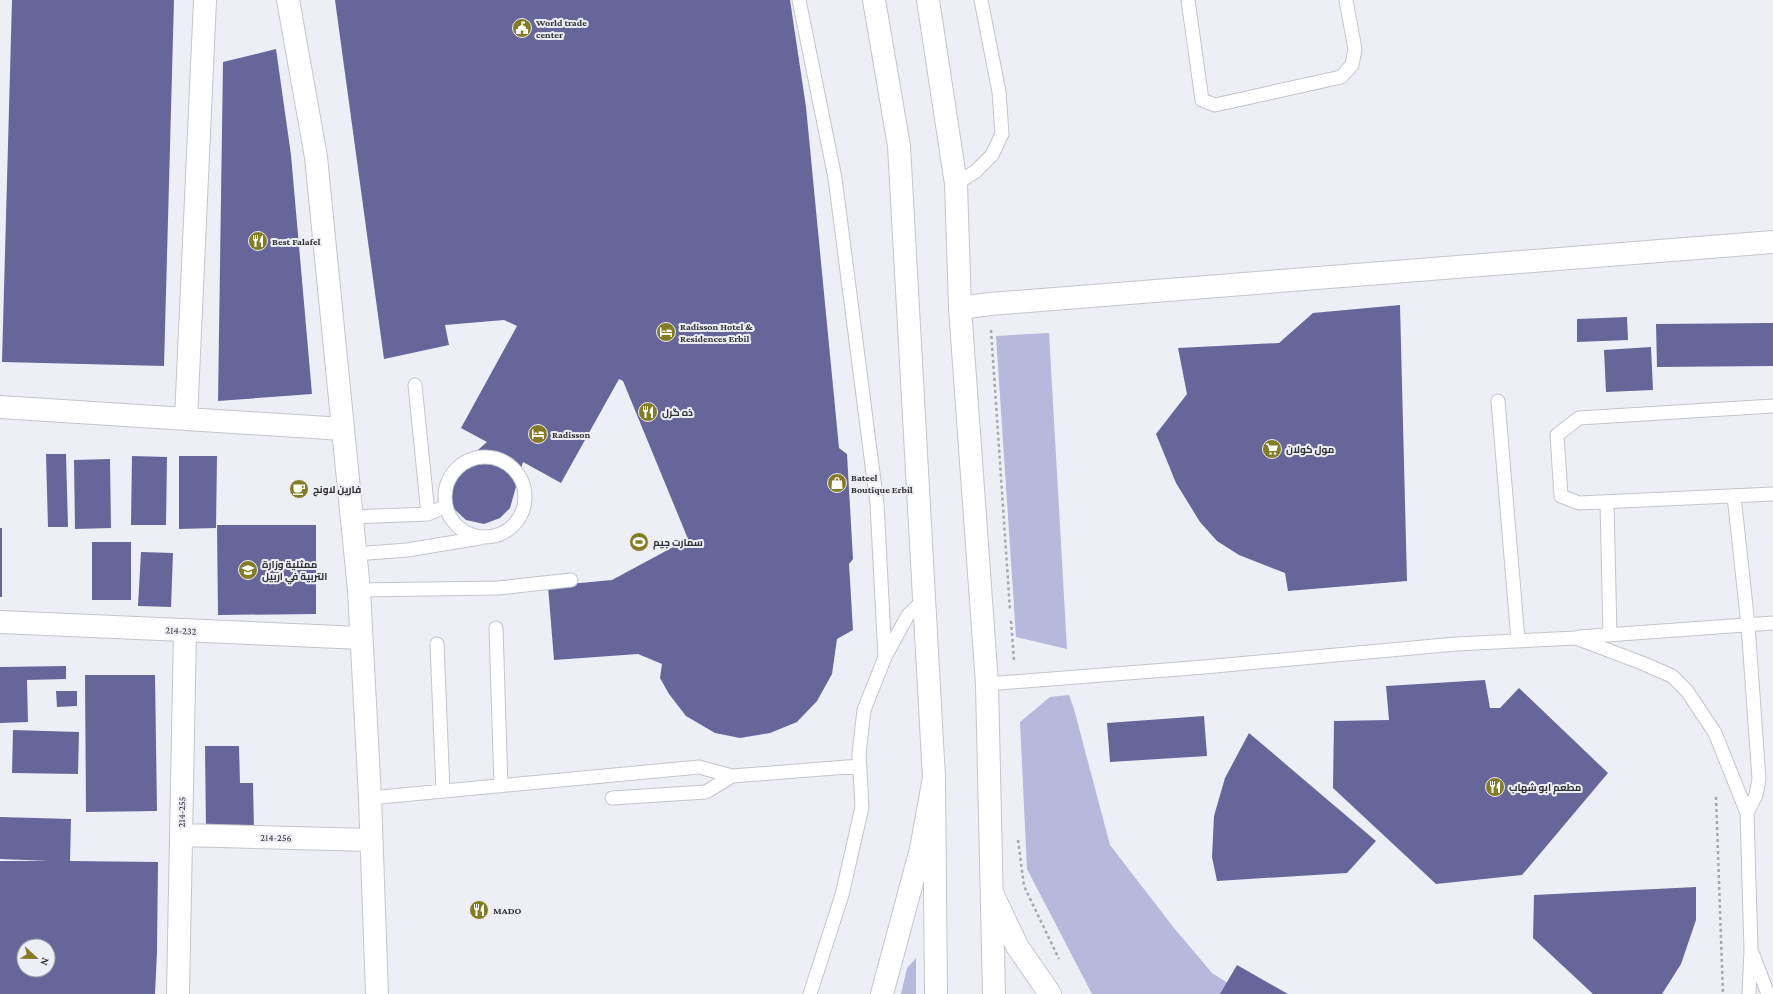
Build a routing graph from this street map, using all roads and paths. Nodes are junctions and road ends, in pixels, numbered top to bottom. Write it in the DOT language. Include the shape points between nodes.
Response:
graph roads {
  1 [pos="205,0"];
  2 [pos="288,0"];
  3 [pos="799,0"];
  4 [pos="874,0"];
  5 [pos="928,0"];
  6 [pos="981,0"];
  7 [pos="1188,0"];
  8 [pos="1346,0"];
  9 [pos="956,184"];
  10 [pos="1773,242"];
  11 [pos="960,308"];
  12 [pos="415,385"];
  13 [pos="1498,401"];
  14 [pos="1773,406"];
  15 [pos="0,407"];
  16 [pos="186,419"];
  17 [pos="343,429"];
  18 [pos="1773,494"];
  19 [pos="1734,496"];
  20 [pos="1607,502"];
  21 [pos="446,506"];
  22 [pos="428,514"];
  23 [pos="351,517"];
  24 [pos="496,535"];
  25 [pos="355,554"];
  26 [pos="571,580"];
  27 [pos="359,590"];
  28 [pos="924,600"];
  29 [pos="0,622"];
  30 [pos="1773,623"];
  31 [pos="1748,625"];
  32 [pos="496,628"];
  33 [pos="186,630"];
  34 [pos="1610,635"];
  35 [pos="362,638"];
  36 [pos="1576,638"];
  37 [pos="1518,640"];
  38 [pos="437,644"];
  39 [pos="885,657"];
  40 [pos="987,684"];
  41 [pos="860,766"];
  42 [pos="732,776"];
  43 [pos="934,778"];
  44 [pos="501,786"];
  45 [pos="443,791"];
  46 [pos="1716,796"];
  47 [pos="370,798"];
  48 [pos="612,798"];
  49 [pos="1747,813"];
  50 [pos="181,835"];
  51 [pos="372,840"];
  52 [pos="1024,886"];
  53 [pos="992,893"];
  54 [pos="1751,950"];
  55 [pos="1060,959"];
  56 [pos="178,994"];
  57 [pos="377,994"];
  58 [pos="810,994"];
  59 [pos="882,994"];
  60 [pos="936,994"];
  61 [pos="994,994"];
  62 [pos="1050,994"];
  63 [pos="1723,994"];
  64 [pos="1749,994"];
  65 [pos="1768,994"];
  1 -- 16 [label="main road"];
  2 -- 17 [label="main road" via="316,157"];
  3 -- 39 [label="lane" via="835,178 877,504"];
  4 -- 28 [label="main road" via="899,146"];
  5 -- 9 [label="main road"];
  6 -- 9 [label="lane" via="999,92 1002,134 992,155"];
  7 -- 8 [label="lane" via="1202,100 1215,104 1341,77 1352,65 1355,49"];
  9 -- 11 [label="main road"];
  10 -- 11 [label="main road"];
  11 -- 40 [label="main road"];
  12 -- 22 [label="lane"];
  13 -- 37 [label="lane"];
  14 -- 20 [label="lane" via="1579,418 1557,435 1561,496 1579,503"];
  15 -- 16 [label="main road"];
  16 -- 17 [label="main road"];
  17 -- 23 [label="main road"];
  18 -- 19 [label="lane"];
  19 -- 20 [label="lane"];
  19 -- 31 [label="lane"];
  20 -- 34 [label="lane"];
  21 -- 22 [label="lane"];
  21 -- 24 [label="lane" via="459,528 483,537"];
  21 -- 24 [label="lane" via="445,494 454,471 475,458 499,459 518,475 525,498 516,521 507,530"];
  22 -- 23 [label="lane"];
  23 -- 25 [label="main road"];
  24 -- 25 [label="lane" via="408,550"];
  25 -- 27 [label="main road"];
  26 -- 27 [label="lane" via="498,588"];
  27 -- 35 [label="main road"];
  28 -- 39 [label="lane" via="908,616"];
  28 -- 43 [label="main road"];
  29 -- 33 [label="main road, 214-232"];
  30 -- 31 [label="lane"];
  31 -- 34 [label="lane"];
  31 -- 49 [label="lane" via="1759,779 1756,795"];
  32 -- 44 [label="lane"];
  33 -- 35 [label="main road, 214-232"];
  33 -- 50 [label="main road, 214-255"];
  34 -- 36 [label="lane"];
  35 -- 47 [label="main road"];
  36 -- 37 [label="lane"];
  36 -- 49 [label="lane" via="1672,676 1687,691 1715,733"];
  37 -- 40 [label="lane"];
  38 -- 45 [label="lane"];
  39 -- 41 [label="lane" via="864,710"];
  40 -- 53 [label="main road"];
  41 -- 42 [label="lane"];
  41 -- 58 [label="lane" via="862,807 854,845 842,895"];
  42 -- 44 [label="lane" via="699,767"];
  42 -- 48 [label="lane" via="706,792"];
  43 -- 59 [label="main road" via="921,849"];
  43 -- 60 [label="main road"];
  44 -- 45 [label="lane"];
  45 -- 47 [label="lane"];
  46 -- 63 [label="path"];
  47 -- 51 [label="main road"];
  49 -- 54 [label="lane"];
  50 -- 51 [label="main road, 214-256"];
  50 -- 56 [label="main road, 214-255"];
  51 -- 57 [label="main road"];
  52 -- 55 [label="path"];
  53 -- 61 [label="main road"];
  53 -- 62 [label="main road" via="1017,946"];
  54 -- 64 [label="lane"];
  54 -- 65 [label="lane"];
}
